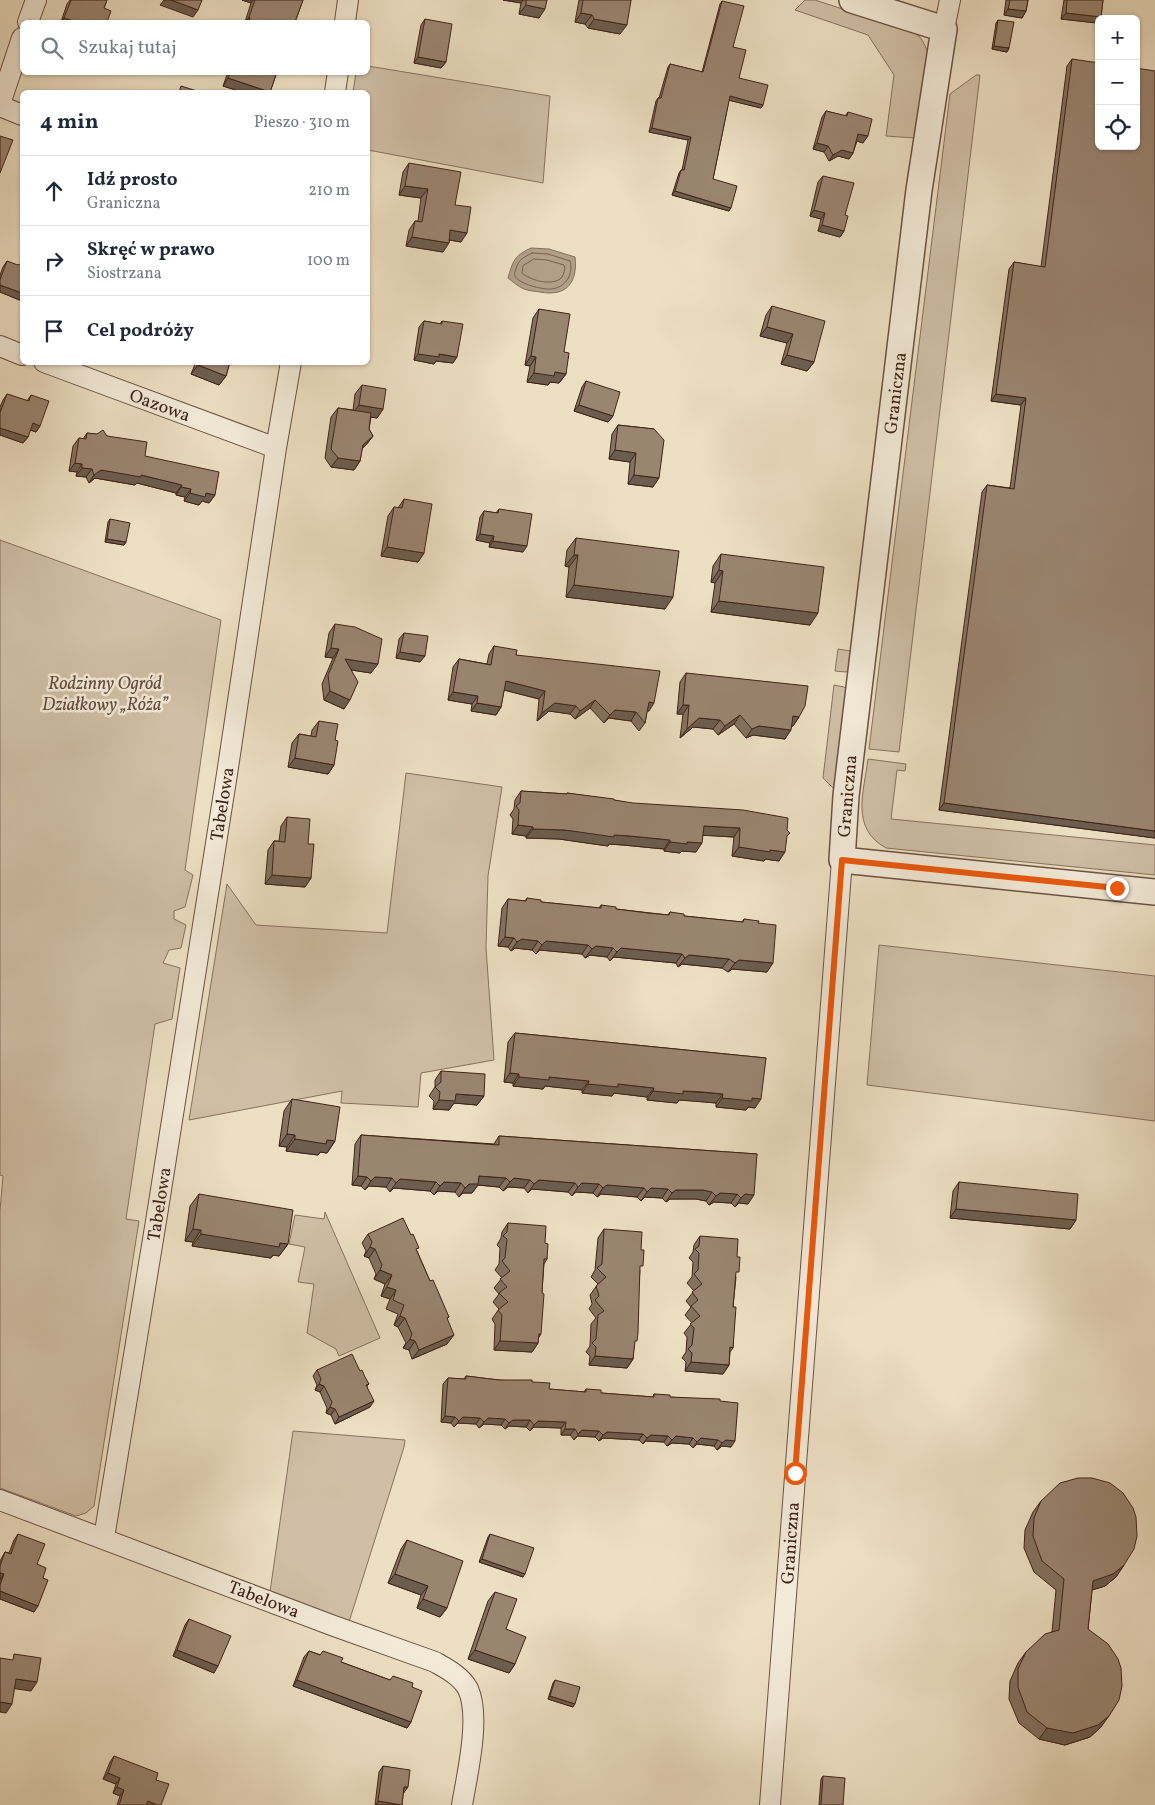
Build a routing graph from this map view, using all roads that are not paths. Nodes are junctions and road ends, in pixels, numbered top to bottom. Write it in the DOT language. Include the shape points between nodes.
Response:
graph roads {
  1 [pos="36,0"];
  2 [pos="348,0"];
  3 [pos="852,0"];
  4 [pos="950,0"];
  5 [pos="29,20"];
  6 [pos="345,20"];
  7 [pos="944,29"];
  8 [pos="20,44"];
  9 [pos="338,75"];
  10 [pos="335,90"];
  11 [pos="0,105"];
  12 [pos="20,114"];
  13 [pos="0,346"];
  14 [pos="20,353"];
  15 [pos="52,365"];
  16 [pos="290,365"];
  17 [pos="276,448"];
  18 [pos="842,860"];
  19 [pos="1155,892"];
  20 [pos="0,1500"];
  21 [pos="104,1538"];
  22 [pos="462,1805"];
  23 [pos="770,1805"];
  1 -- 5 [label="street"];
  2 -- 6 [label="street"];
  3 -- 7 [label="street"];
  4 -- 7 [label="street, Graniczna"];
  7 -- 18 [label="street, Graniczna" via="920,190 846,796"];
  8 -- 11 [label="street"];
  9 -- 10 [label="street"];
  11 -- 12 [label="street"];
  13 -- 14 [label="street"];
  15 -- 17 [label="street, Oazowa"];
  16 -- 17 [label="street, Tabelowa"];
  17 -- 21 [label="street, Tabelowa"];
  18 -- 19 [label="street"];
  18 -- 23 [label="street, Graniczna"];
  20 -- 21 [label="street"];
  21 -- 22 [label="street, Tabelowa" via="436,1662 456,1676 468,1689 474,1715"];
}
